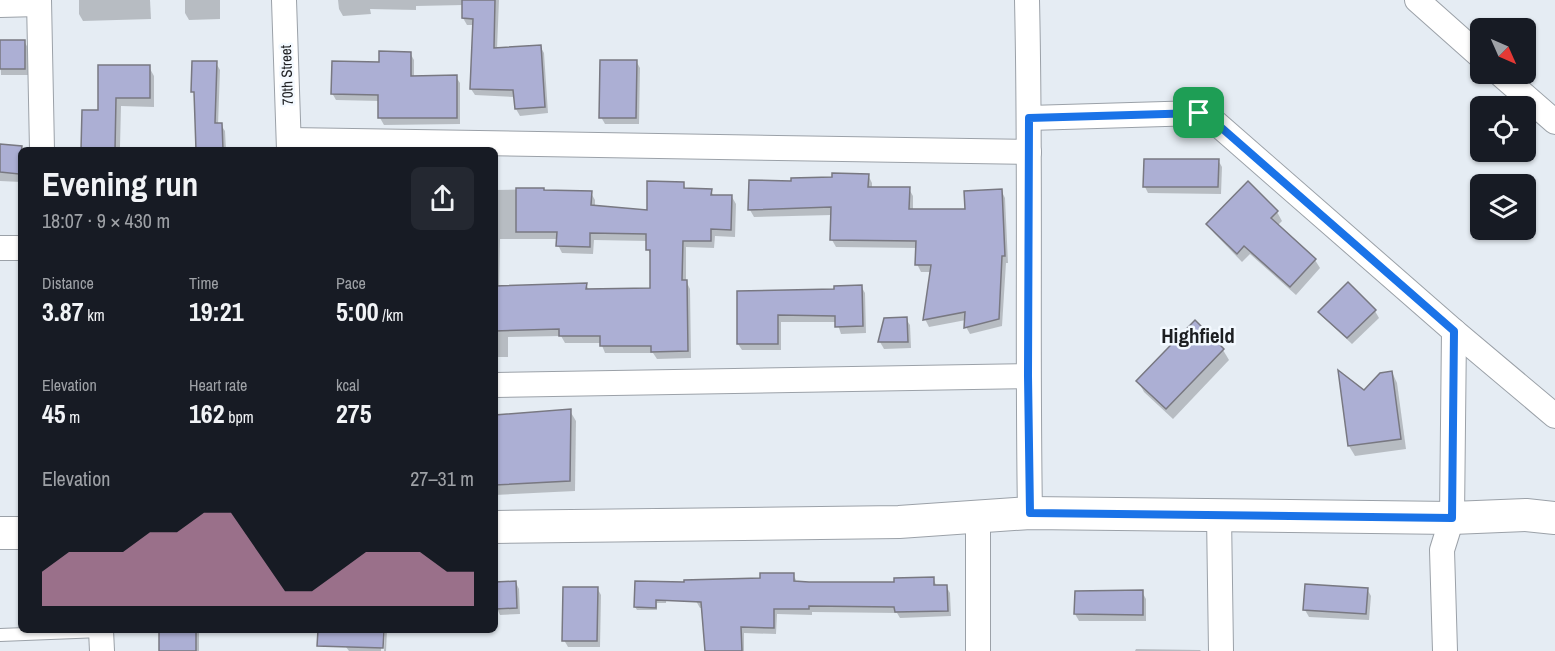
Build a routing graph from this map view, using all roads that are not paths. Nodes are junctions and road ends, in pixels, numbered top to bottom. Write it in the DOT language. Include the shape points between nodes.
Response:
graph roads {
  1 [pos="284,0"];
  2 [pos="1027,0"];
  3 [pos="1417,0"];
  4 [pos="39,2"];
  5 [pos="0,5"];
  6 [pos="1470,47"];
  7 [pos="1511,84"];
  8 [pos="1029,118"];
  9 [pos="1555,122"];
  10 [pos="289,145"];
  11 [pos="42,147"];
  12 [pos="1029,152"];
  13 [pos="0,248"];
  14 [pos="18,248"];
  15 [pos="1454,331"];
  16 [pos="1028,376"];
  17 [pos="498,385"];
  18 [pos="1555,416"];
  19 [pos="1030,513"];
  20 [pos="1219,515"];
  21 [pos="978,518"];
  22 [pos="1452,518"];
  23 [pos="1555,518"];
  24 [pos="498,526"];
  25 [pos="18,533"];
  26 [pos="0,534"];
  27 [pos="40,633"];
  28 [pos="101,633"];
  29 [pos="0,635"];
  30 [pos="102,651"];
  31 [pos="978,651"];
  32 [pos="1221,651"];
  33 [pos="1445,651"];
  1 -- 10 [label="street, 70th Street"];
  2 -- 8 [label="street"];
  3 -- 6 [label="street"];
  4 -- 5 [label="street"];
  4 -- 11 [label="street"];
  7 -- 9 [label="street"];
  8 -- 12 [label="street"];
  8 -- 15 [label="street" via="1199,113 1216,123"];
  10 -- 12 [label="street"];
  12 -- 16 [label="street"];
  13 -- 14 [label="street"];
  15 -- 18 [label="street"];
  15 -- 22 [label="street"];
  16 -- 17 [label="street"];
  16 -- 19 [label="street"];
  19 -- 20 [label="street"];
  19 -- 21 [label="street"];
  20 -- 22 [label="street"];
  20 -- 32 [label="street"];
  21 -- 24 [label="street"];
  21 -- 31 [label="street"];
  22 -- 23 [label="street"];
  22 -- 33 [label="street" via="1442,550"];
  25 -- 26 [label="street"];
  27 -- 29 [label="lane"];
  28 -- 30 [label="street"];
}
